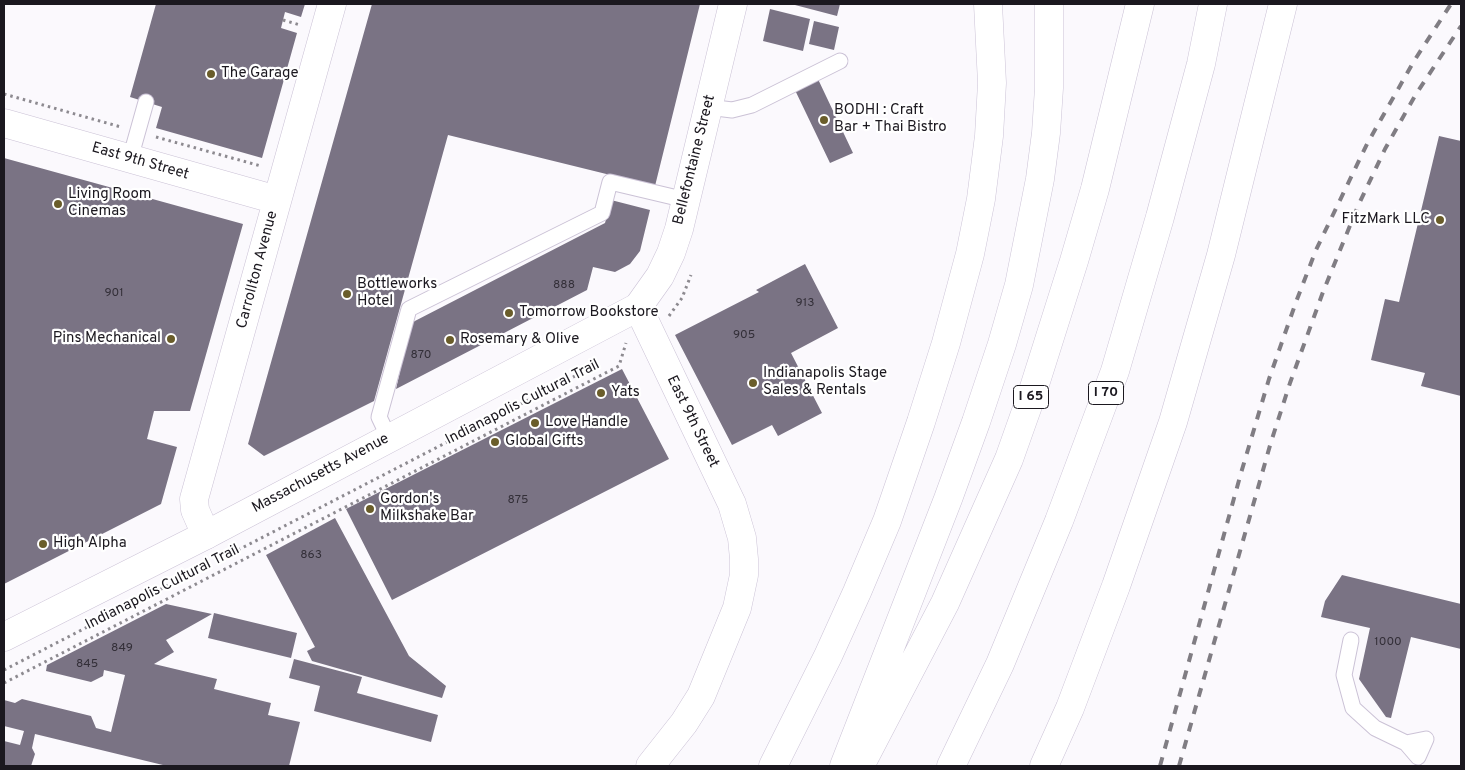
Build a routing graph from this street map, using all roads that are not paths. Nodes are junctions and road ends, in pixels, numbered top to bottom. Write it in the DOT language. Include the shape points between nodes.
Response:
graph roads {
  1 [pos="332,4"];
  2 [pos="733,4"];
  3 [pos="988,4"];
  4 [pos="1049,4"];
  5 [pos="1140,4"];
  6 [pos="1213,4"];
  7 [pos="1283,4"];
  8 [pos="840,61"];
  9 [pos="146,102"];
  10 [pos="708,107"];
  11 [pos="4,123"];
  12 [pos="130,159"];
  13 [pos="277,200"];
  14 [pos="686,200"];
  15 [pos="638,307"];
  16 [pos="389,438"];
  17 [pos="206,535"];
  18 [pos="4,638"];
  19 [pos="1351,640"];
  20 [pos="1418,762"];
  21 [pos="650,766"];
  22 [pos="773,766"];
  23 [pos="844,766"];
  24 [pos="860,766"];
  25 [pos="951,766"];
  26 [pos="1044,766"];
  1 -- 13 [label="main road, Carrollton Avenue"];
  2 -- 10 [label="main road, Bellefontaine Street"];
  3 -- 22 [label="main road" via="992,84 990,136 972,245 946,343 883,530 828,656"];
  4 -- 23 [label="main road" via="1046,133 1032,225 1016,293 976,422"];
  5 -- 24 [label="main road, I 65" via="1074,261 1009,458 945,604"];
  6 -- 25 [label="main road, I 70" via="1199,74 1114,371 1059,521 1000,664"];
  7 -- 26 [label="main road" via="1221,255 1173,422 1116,586 1070,708"];
  8 -- 10 [label="lane" via="752,105 732,110"];
  9 -- 12 [label="lane"];
  10 -- 14 [label="main road, Bellefontaine Street"];
  11 -- 12 [label="main road, East 9th Street"];
  12 -- 13 [label="main road, East 9th Street"];
  13 -- 17 [label="main road, Carrollton Avenue" via="194,498 195,510"];
  14 -- 15 [label="main road, Bellefontaine Street" via="671,253 660,276"];
  14 -- 16 [label="lane" via="610,182 602,213 409,308 379,417"];
  15 -- 16 [label="main road, Massachusetts Avenue"];
  15 -- 21 [label="main road, East 9th Street" via="732,504 742,538 744,575 734,618 701,696"];
  16 -- 17 [label="main road, Massachusetts Avenue"];
  17 -- 18 [label="main road, Massachusetts Avenue"];
  19 -- 20 [label="lane" via="1344,675 1353,708 1376,728 1406,743 1426,739"];
}
